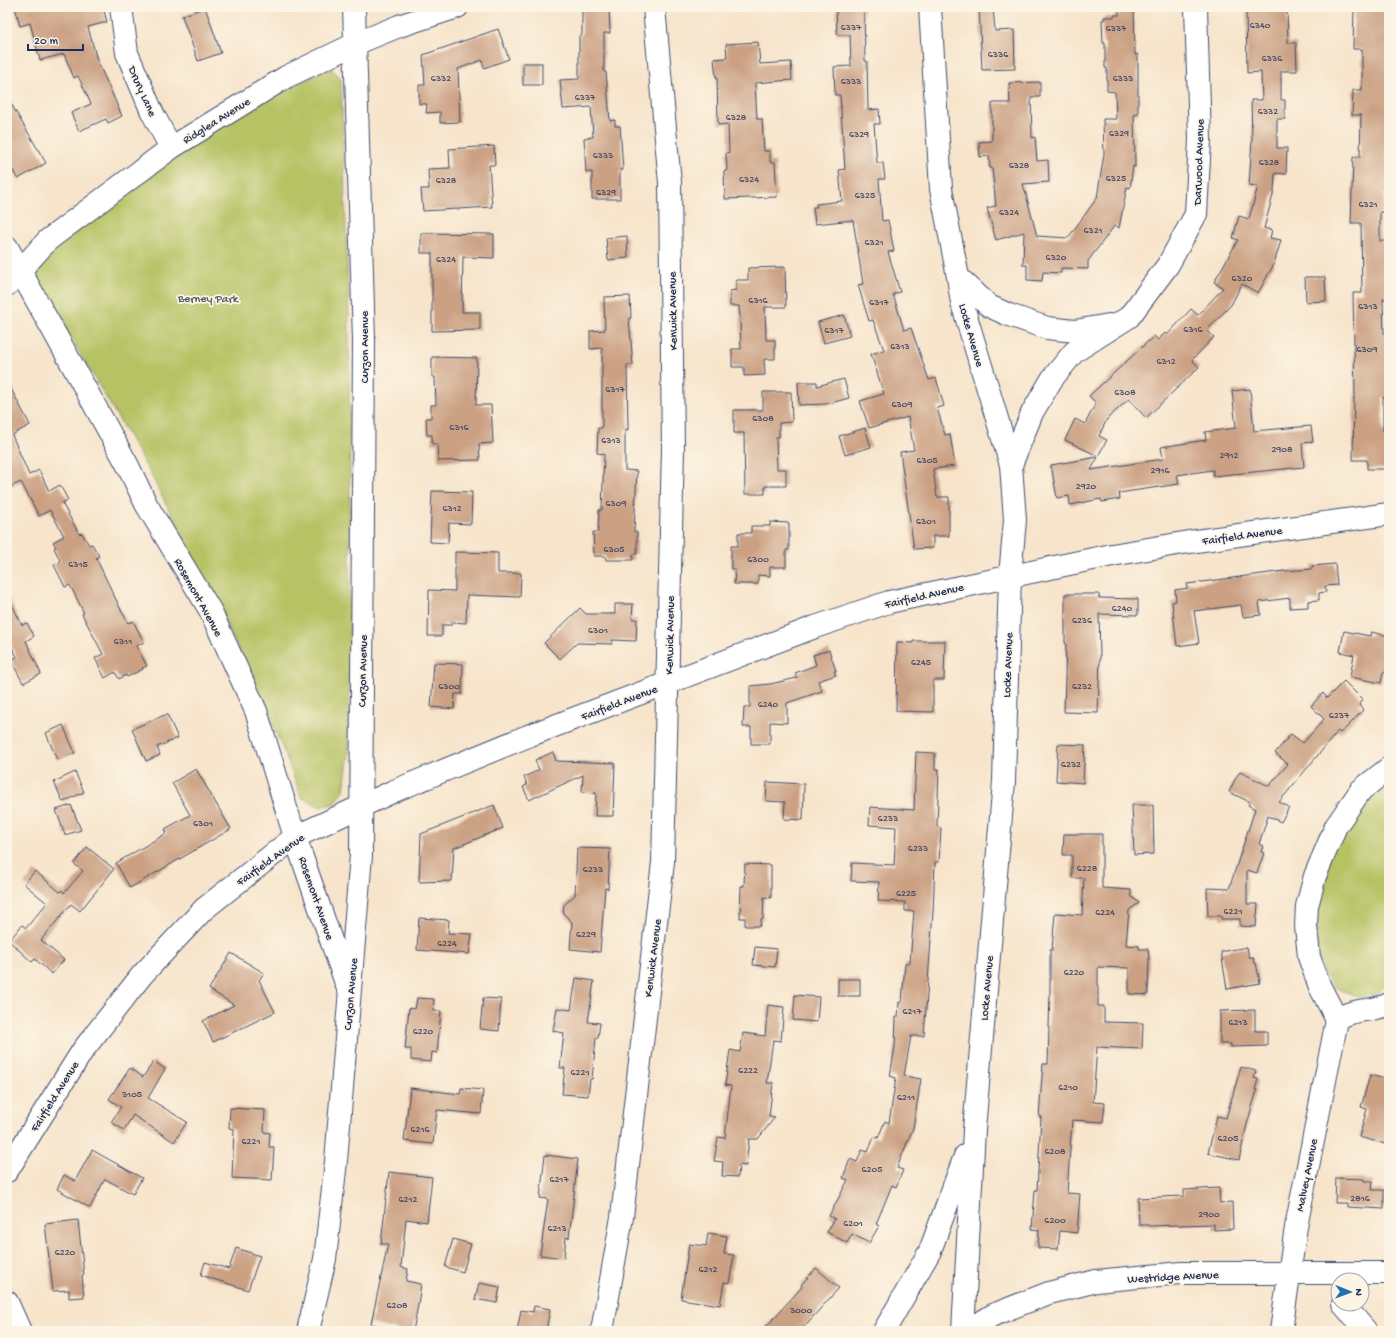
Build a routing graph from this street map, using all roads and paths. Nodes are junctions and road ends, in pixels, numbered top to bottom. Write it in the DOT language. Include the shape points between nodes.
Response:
graph roads {
  1 [pos="121,7"];
  2 [pos="354,7"];
  3 [pos="457,7"];
  4 [pos="654,7"];
  5 [pos="930,7"];
  6 [pos="1196,7"];
  7 [pos="355,44"];
  8 [pos="171,148"];
  9 [pos="7,247"];
  10 [pos="958,277"];
  11 [pos="14,278"];
  12 [pos="1116,324"];
  13 [pos="1011,464"];
  14 [pos="1389,514"];
  15 [pos="1010,576"];
  16 [pos="667,684"];
  17 [pos="1389,768"];
  18 [pos="360,806"];
  19 [pos="295,837"];
  20 [pos="350,992"];
  21 [pos="1389,1004"];
  22 [pos="1337,1020"];
  23 [pos="974,1130"];
  24 [pos="7,1171"];
  25 [pos="1389,1273"];
  26 [pos="1290,1274"];
  27 [pos="1329,1274"];
  28 [pos="1330,1278"];
  29 [pos="7,1302"];
  30 [pos="1349,1312"];
  31 [pos="20,1331"];
  32 [pos="308,1331"];
  33 [pos="602,1331"];
  34 [pos="884,1331"];
  35 [pos="963,1331"];
  36 [pos="967,1331"];
  37 [pos="1281,1331"];
  38 [pos="1366,1331"];
  1 -- 8 [label="street, Drury Lane" via="127,53 152,112"];
  2 -- 7 [label="street, Curzon Avenue"];
  3 -- 7 [label="street, Ridglea Avenue"];
  4 -- 16 [label="street, Kenwick Avenue" via="670,183 673,448"];
  5 -- 10 [label="street, Locke Avenue" via="941,189"];
  6 -- 12 [label="street, Darwood Avenue" via="1200,140 1196,214 1168,265 1129,317"];
  7 -- 8 [label="street, Ridglea Avenue" via="286,77"];
  7 -- 18 [label="street, Curzon Avenue" via="364,341"];
  8 -- 11 [label="street, Ridglea Avenue" via="48,240"];
  9 -- 11 [label="street, Rosemont Avenue"];
  10 -- 12 [label="street" via="989,306 1047,328 1075,331"];
  10 -- 13 [label="street, Locke Avenue" via="962,303"];
  11 -- 19 [label="street, Rosemont Avenue" via="127,464 146,504 210,610 256,711"];
  12 -- 13 [label="street, Darwood Avenue" via="1074,352 1052,379 1032,414"];
  13 -- 15 [label="street, Locke Avenue" via="1015,520"];
  14 -- 15 [label="street, Fairfield Avenue" via="1127,552"];
  15 -- 16 [label="street, Fairfield Avenue" via="889,602 815,627"];
  15 -- 23 [label="street, Locke Avenue" via="1004,781"];
  16 -- 18 [label="street, Fairfield Avenue" via="528,736"];
  16 -- 33 [label="street, Kenwick Avenue" via="663,862 622,1217"];
  17 -- 22 [label="street" via="1362,790 1336,826 1315,876 1307,906 1309,957 1320,987"];
  18 -- 19 [label="street, Fairfield Avenue"];
  18 -- 20 [label="street, Curzon Avenue" via="361,855"];
  19 -- 20 [label="street, Rosemont Avenue"];
  19 -- 24 [label="street, Fairfield Avenue" via="204,909 142,975 83,1050"];
  20 -- 32 [label="street, Curzon Avenue" via="325,1259"];
  21 -- 22 [label="street" via="1344,1015"];
  22 -- 26 [label="street, Malvey Avenue" via="1296,1227"];
  23 -- 34 [label="street" via="930,1251"];
  23 -- 35 [label="street, Locke Avenue"];
  25 -- 27 [label="street, Westridge Avenue"];
  26 -- 27 [label="street, Westridge Avenue"];
  26 -- 36 [label="street, Westridge Avenue" via="1181,1273 1096,1281 1049,1293 993,1315"];
  26 -- 37 [label="street, Malvey Avenue"];
  27 -- 28 [label="street"];
  29 -- 31 [label="street"];
  30 -- 38 [label="street"];
}
